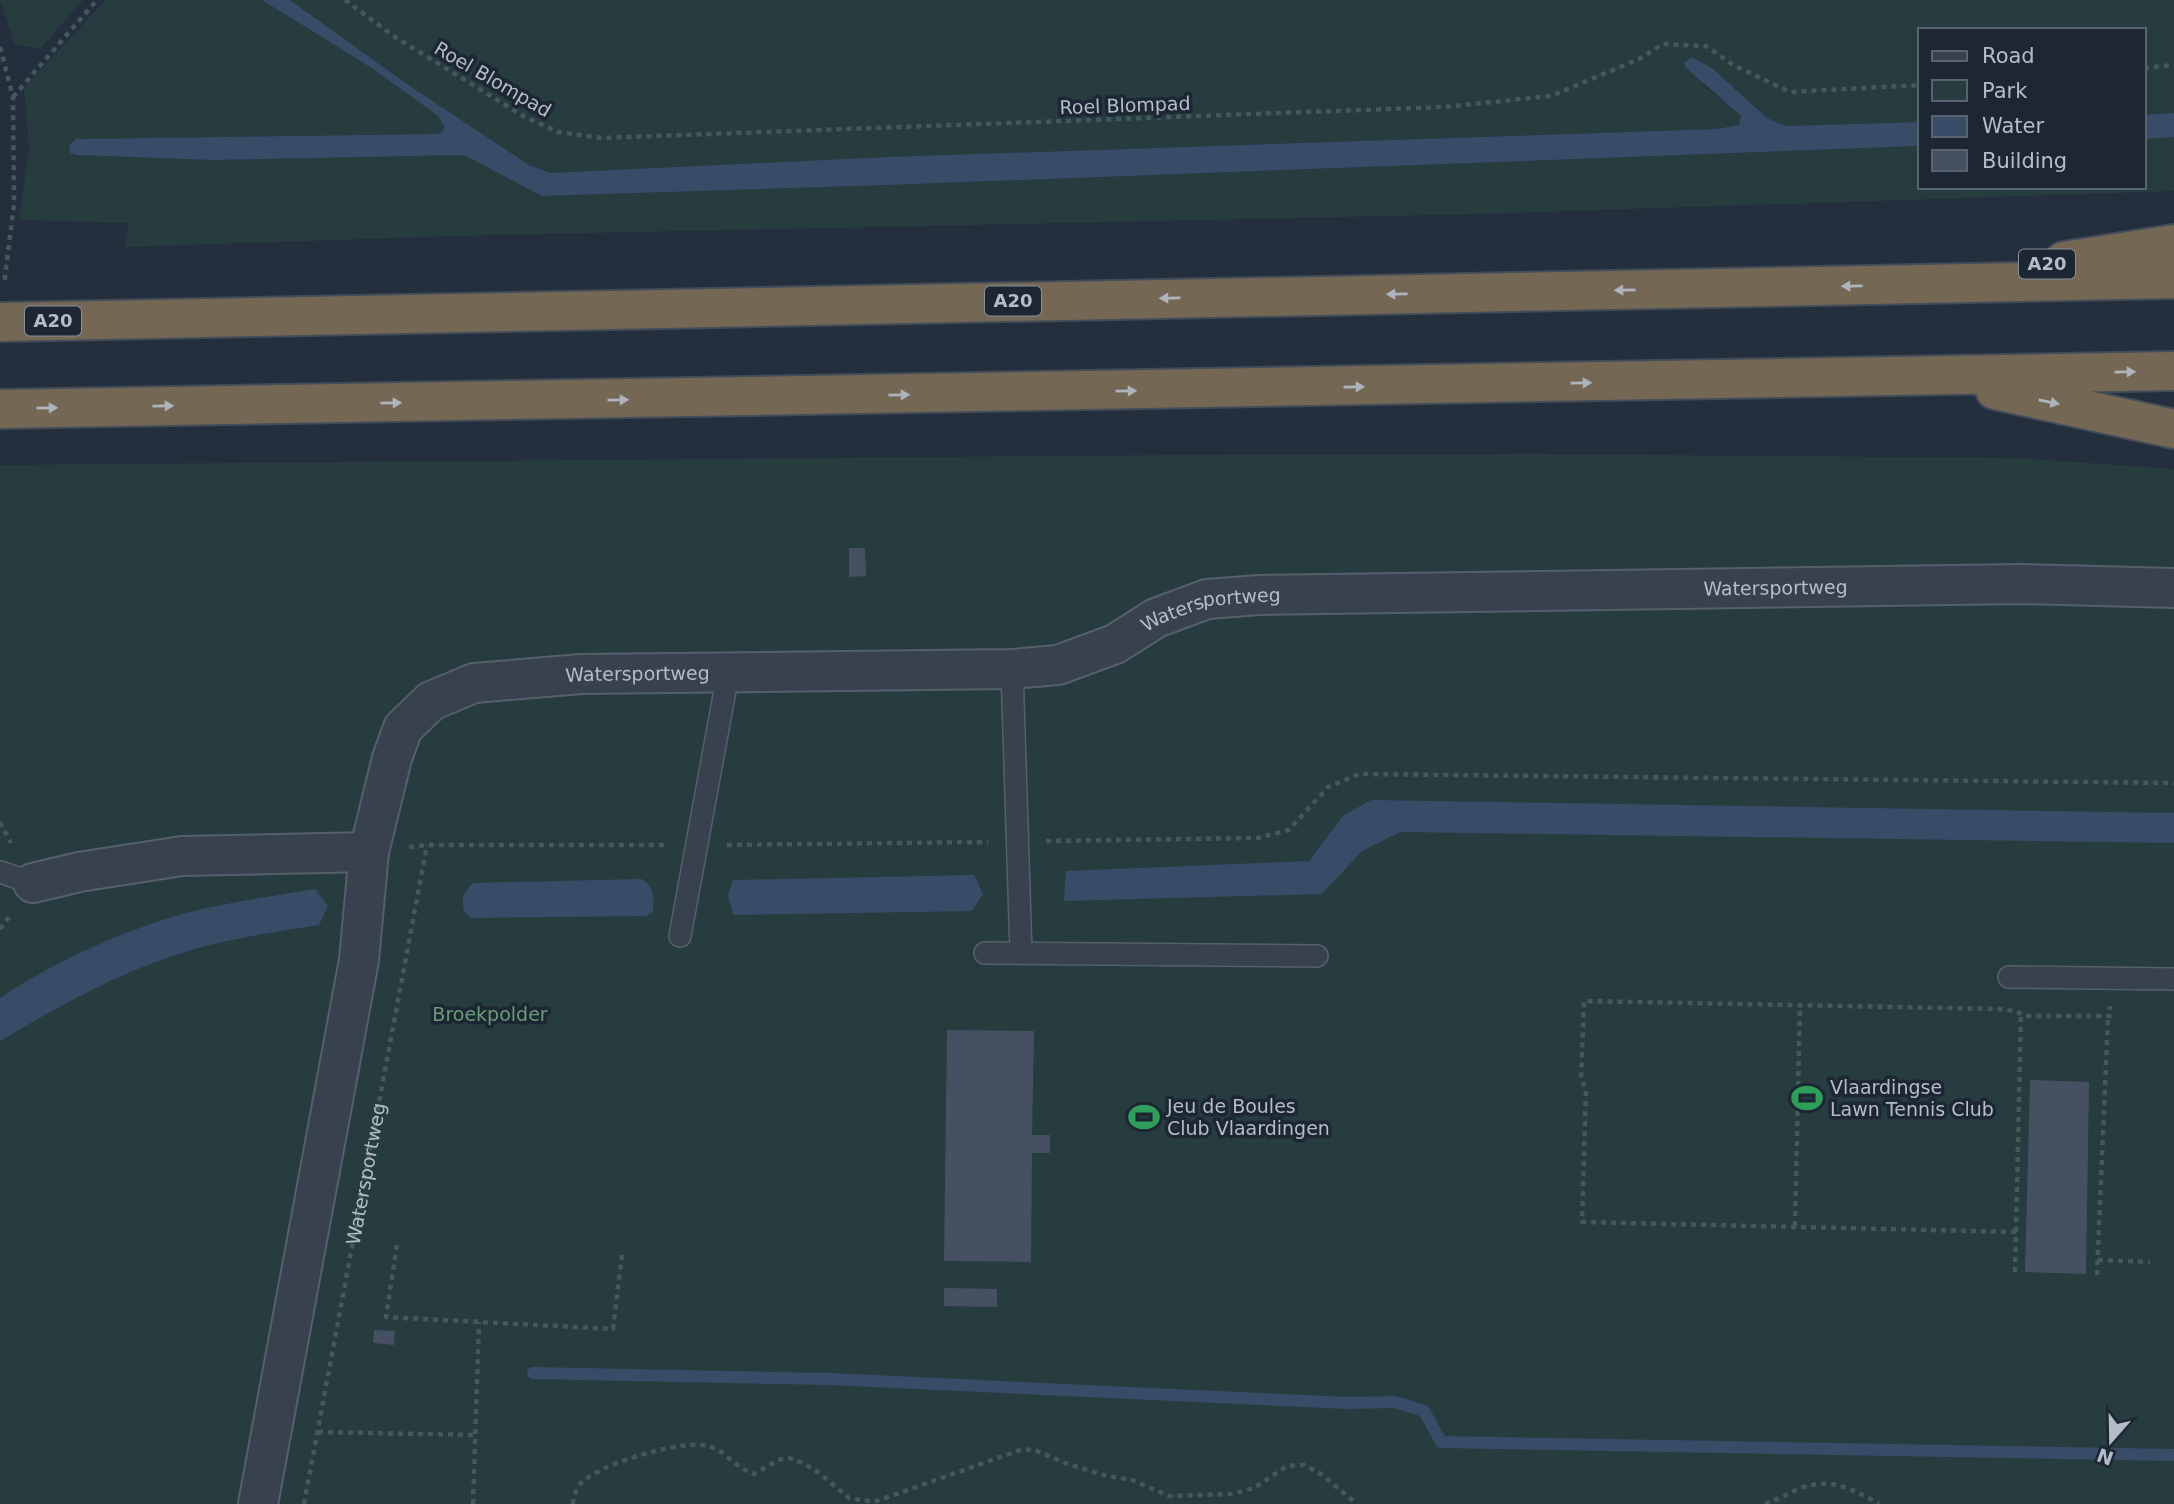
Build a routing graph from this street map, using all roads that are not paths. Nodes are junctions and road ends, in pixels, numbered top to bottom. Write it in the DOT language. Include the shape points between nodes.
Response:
graph roads {
  1 [pos="2174,244"];
  2 [pos="2174,279"];
  3 [pos="1920,284"];
  4 [pos="2,306"];
  5 [pos="2174,371"];
  6 [pos="1935,377"];
  7 [pos="0,409"];
  8 [pos="2174,429"];
  9 [pos="2174,588"];
  10 [pos="1012,669"];
  11 [pos="728,674"];
  12 [pos="369,852"];
  13 [pos="17,877"];
  14 [pos="680,936"];
  15 [pos="985,953"];
  16 [pos="1021,953"];
  17 [pos="1317,956"];
  18 [pos="2009,977"];
  19 [pos="2174,979"];
  20 [pos="258,1504"];
  1 -- 3 [label="highway, A20"];
  2 -- 3 [label="highway, A20"];
  3 -- 4 [label="highway, A20, one-way" via="105,320"];
  6 -- 5 [label="highway, one-way"];
  7 -- 6 [label="highway, one-way"];
  6 -- 8 [label="highway, one-way"];
  9 -- 10 [label="street, Watersportweg" via="2022,584 1233,597 1207,599 1156,618 1115,644 1058,665"];
  10 -- 11 [label="street, Watersportweg"];
  10 -- 16 [label="lane"];
  11 -- 12 [label="street, Watersportweg" via="581,674 474,682 431,701 403,728"];
  11 -- 14 [label="lane"];
  12 -- 13 [label="street" via="182,856"];
  12 -- 20 [label="street, Watersportweg" via="359,960"];
  15 -- 16 [label="lane"];
  16 -- 17 [label="lane"];
  18 -- 19 [label="lane"];
}
